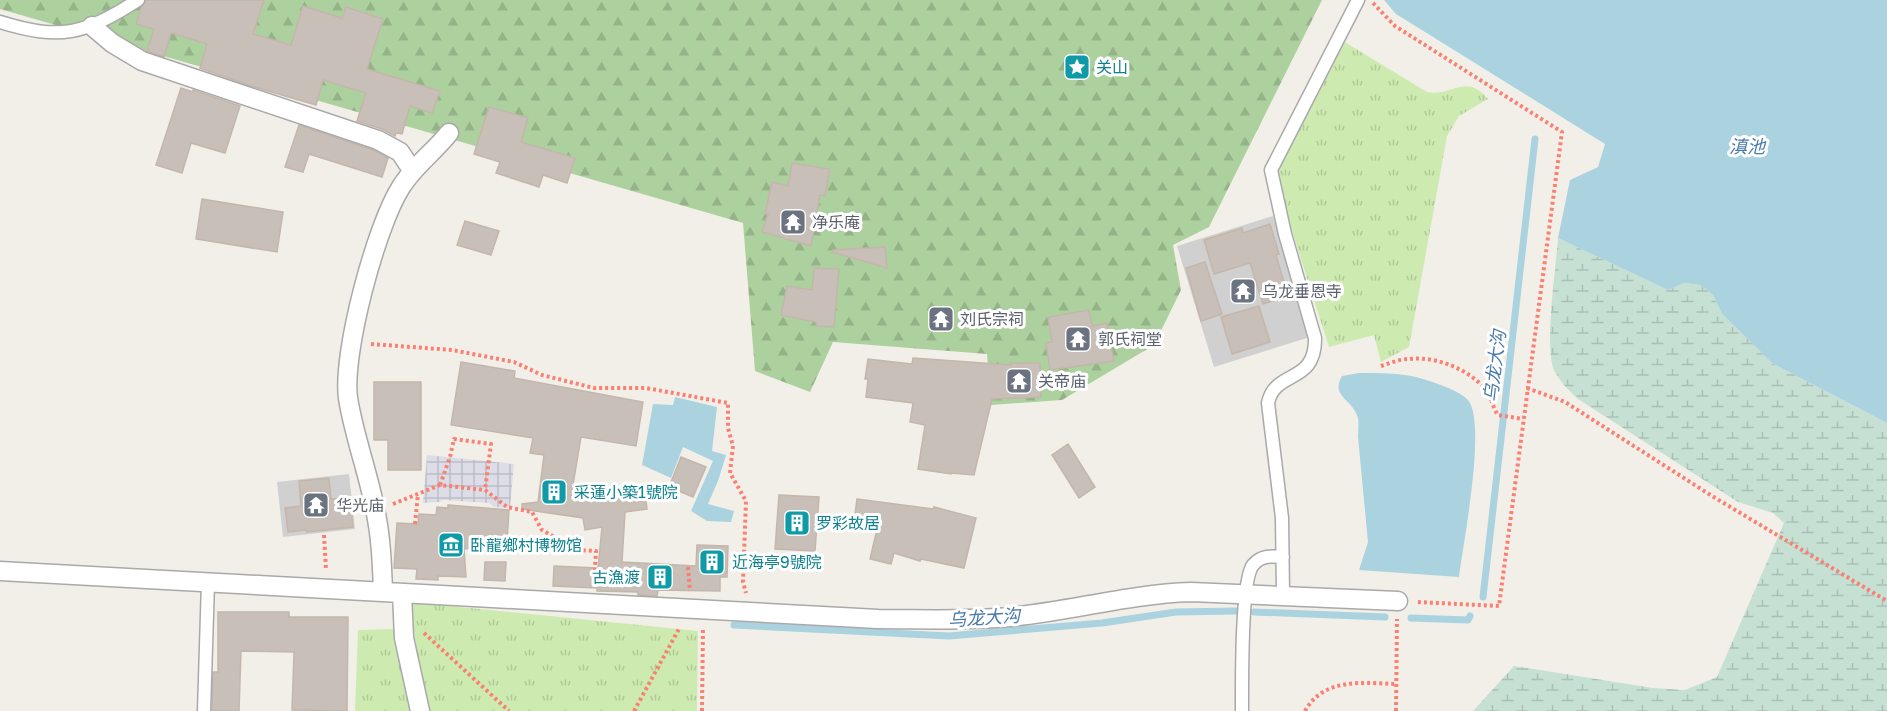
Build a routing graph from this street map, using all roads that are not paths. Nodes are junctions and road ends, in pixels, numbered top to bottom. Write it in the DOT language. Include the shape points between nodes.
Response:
graph roads {
  1 [pos="138,0"];
  2 [pos="1358,0"];
  3 [pos="0,22"];
  4 [pos="92,26"];
  5 [pos="449,133"];
  6 [pos="412,170"];
  7 [pos="1283,557"];
  8 [pos="0,571"];
  9 [pos="208,582"];
  10 [pos="383,591"];
  11 [pos="402,593"];
  12 [pos="1246,594"];
  13 [pos="1283,595"];
  14 [pos="1398,601"];
  15 [pos="204,711"];
  16 [pos="420,711"];
  17 [pos="1242,711"];
  1 -- 4 [label="lane"];
  2 -- 7 [label="lane" via="1270,170 1316,338 1316,349 1306,369 1278,384 1270,392 1268,403"];
  3 -- 4 [label="lane" via="20,29 64,34"];
  4 -- 6 [label="street" via="142,61 378,140 400,152"];
  5 -- 6 [label="street"];
  6 -- 10 [label="street" via="389,209 379,237 348,367 348,396 380,540"];
  7 -- 12 [label="lane" via="1267,556 1252,565"];
  7 -- 13 [label="lane"];
  8 -- 9 [label="street"];
  9 -- 10 [label="street"];
  9 -- 15 [label="lane"];
  10 -- 11 [label="street"];
  11 -- 12 [label="street" via="945,620 1011,617 1160,593"];
  11 -- 16 [label="street" via="404,638"];
  12 -- 13 [label="street"];
  12 -- 17 [label="lane"];
  13 -- 14 [label="street"];
}
